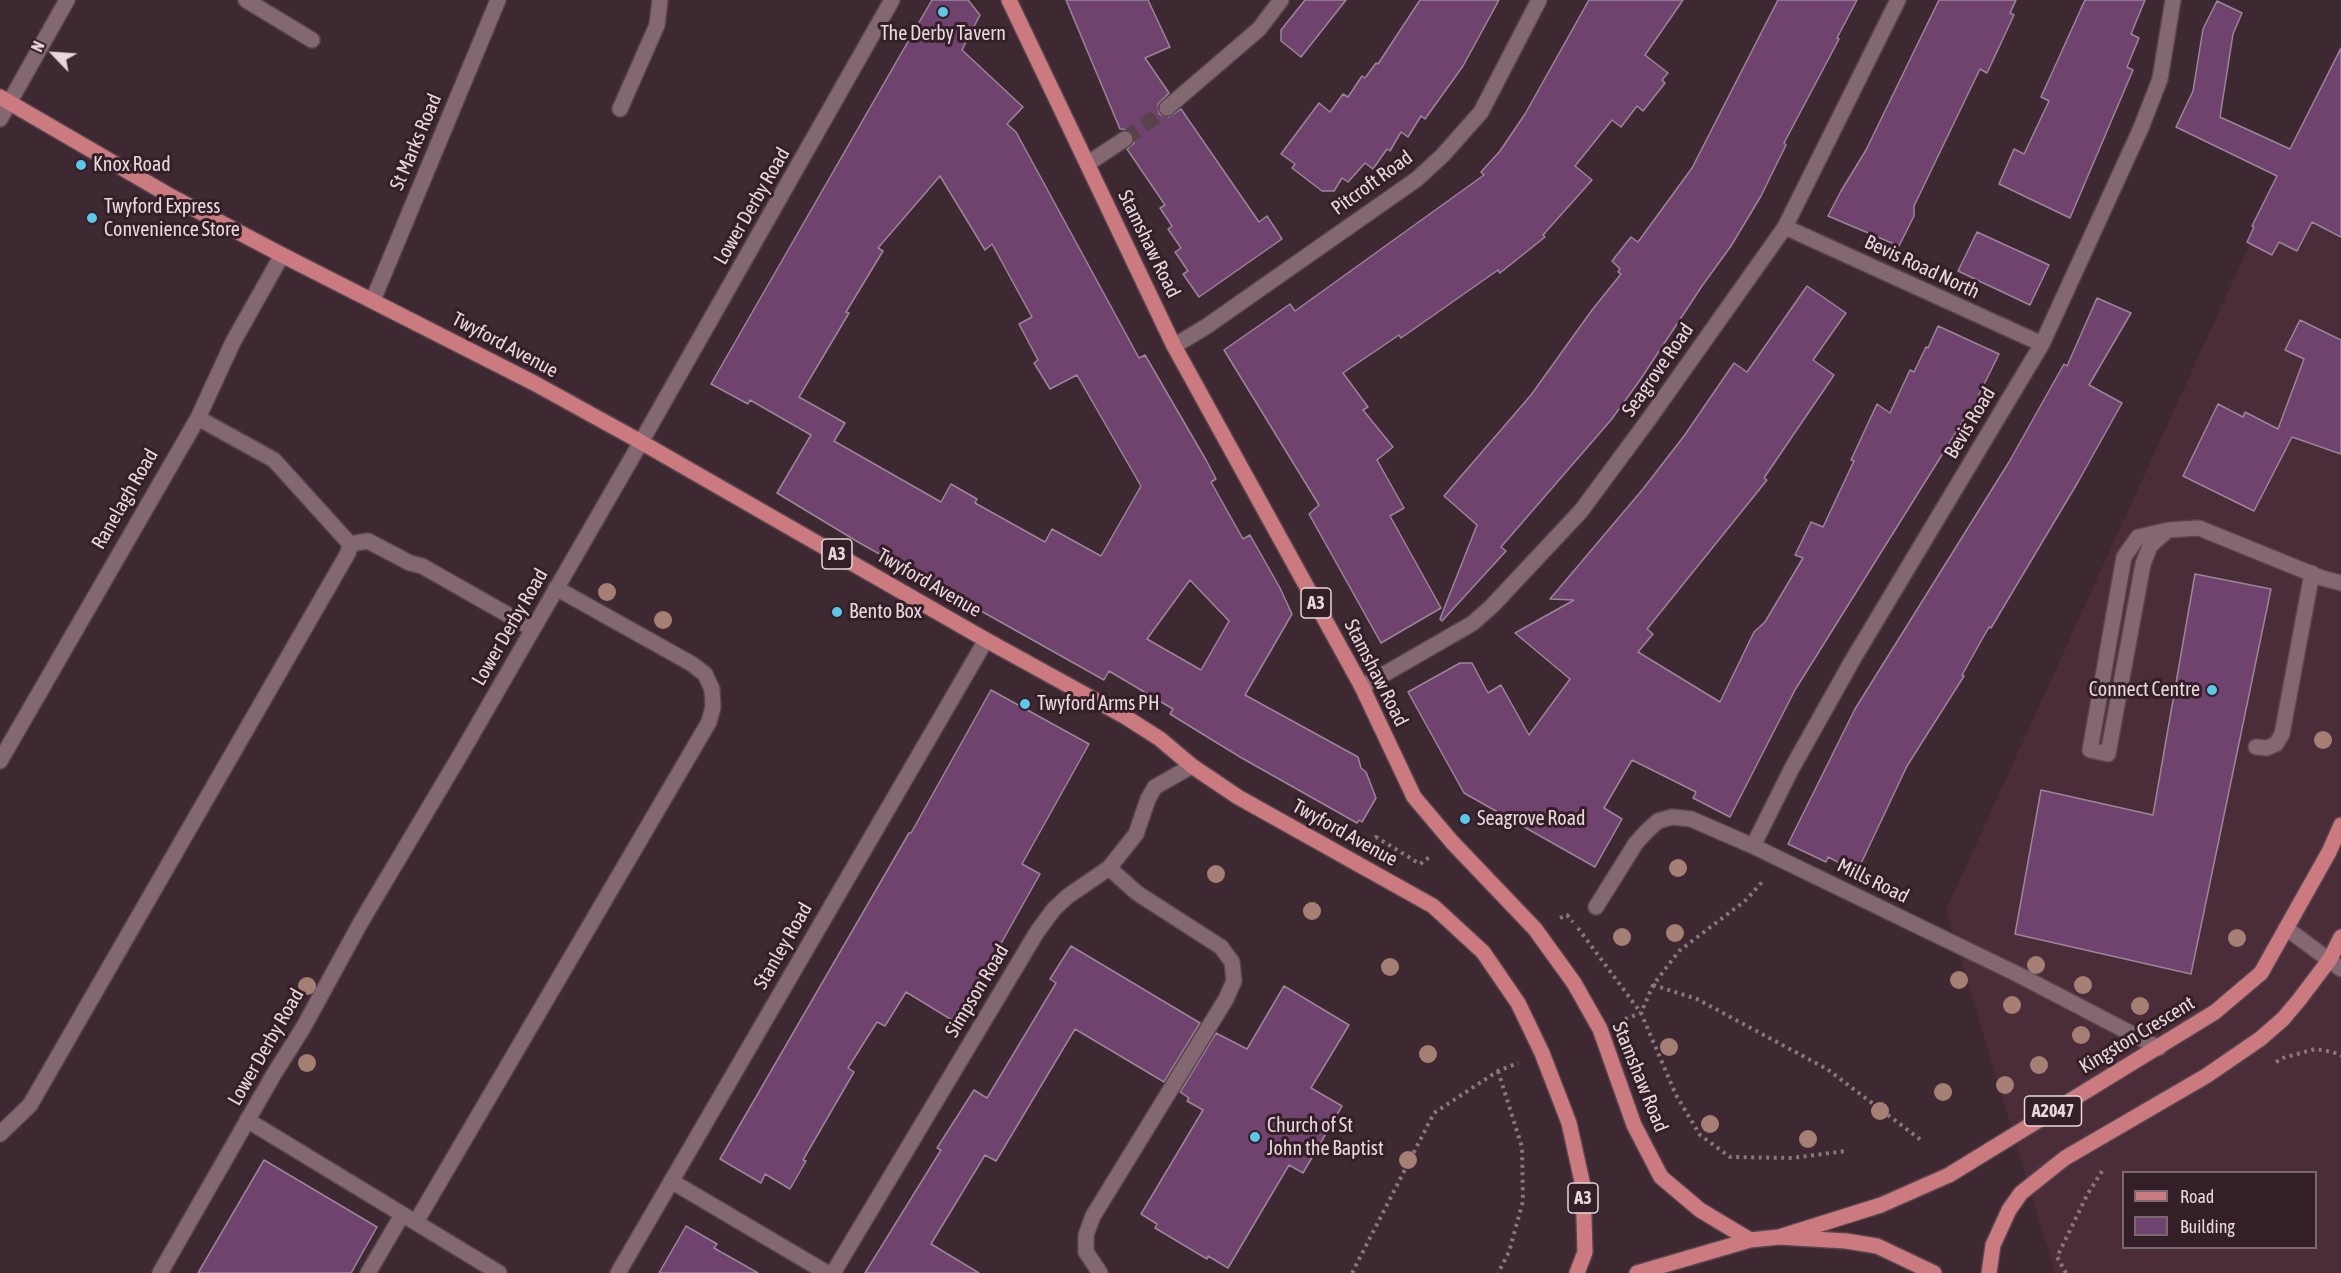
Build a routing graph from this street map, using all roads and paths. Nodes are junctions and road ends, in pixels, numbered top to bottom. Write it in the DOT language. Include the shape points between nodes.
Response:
graph roads {
  1 [pos="67,0"];
  2 [pos="246,0"];
  3 [pos="498,0"];
  4 [pos="660,0"];
  5 [pos="892,0"];
  6 [pos="1009,0"];
  7 [pos="1281,0"];
  8 [pos="1539,0"];
  9 [pos="1898,0"];
  10 [pos="2173,0"];
  11 [pos="312,40"];
  12 [pos="5,100"];
  13 [pos="1167,108"];
  14 [pos="620,109"];
  15 [pos="0,119"];
  16 [pos="1125,139"];
  17 [pos="1087,164"];
  18 [pos="1785,227"];
  19 [pos="282,255"];
  20 [pos="373,300"];
  21 [pos="2042,344"];
  22 [pos="1174,346"];
  23 [pos="198,418"];
  24 [pos="641,442"];
  25 [pos="2168,530"];
  26 [pos="350,544"];
  27 [pos="2312,573"];
  28 [pos="2341,583"];
  29 [pos="556,588"];
  30 [pos="533,629"];
  31 [pos="986,640"];
  32 [pos="1362,687"];
  33 [pos="2256,747"];
  34 [pos="0,762"];
  35 [pos="1192,766"];
  36 [pos="2341,825"];
  37 [pos="1753,846"];
  38 [pos="1109,868"];
  39 [pos="1764,879"];
  40 [pos="1596,907"];
  41 [pos="2286,928"];
  42 [pos="1535,929"];
  43 [pos="2341,938"];
  44 [pos="2335,964"];
  45 [pos="1653,985"];
  46 [pos="1641,1013"];
  47 [pos="1600,1029"];
  48 [pos="2159,1048"];
  49 [pos="1542,1053"];
  50 [pos="2341,1056"];
  51 [pos="2273,1064"];
  52 [pos="1498,1071"];
  53 [pos="248,1120"];
  54 [pos="0,1134"];
  55 [pos="1921,1140"];
  56 [pos="1846,1150"];
  57 [pos="2113,1163"];
  58 [pos="671,1181"];
  59 [pos="409,1219"];
  60 [pos="1779,1237"];
  61 [pos="1750,1240"];
  62 [pos="160,1273"];
  63 [pos="368,1273"];
  64 [pos="499,1273"];
  65 [pos="618,1273"];
  66 [pos="827,1273"];
  67 [pos="833,1273"];
  68 [pos="1100,1273"];
  69 [pos="1352,1273"];
  70 [pos="1498,1273"];
  71 [pos="1577,1273"];
  72 [pos="1637,1273"];
  73 [pos="1934,1273"];
  74 [pos="1989,1273"];
  75 [pos="2066,1273"];
  1 -- 12 [label="street"];
  2 -- 11 [label="street"];
  3 -- 20 [label="street, St Marks Road"];
  4 -- 14 [label="street" via="657,25"];
  5 -- 24 [label="street, Lower Derby Road"];
  6 -- 17 [label="main road, Stamshaw Road / A3"];
  7 -- 13 [label="street" via="1259,29"];
  8 -- 22 [label="street, Pitcroft Road" via="1481,112 1443,155 1417,178 1217,320"];
  9 -- 18 [label="street, Seagrove Road"];
  10 -- 21 [label="street, Bevis Road" via="2160,79 2142,128"];
  12 -- 15 [label="street"];
  12 -- 19 [label="main road, Twyford Avenue / A3" via="172,197"];
  16 -- 17 [label="street"];
  17 -- 22 [label="main road, Stamshaw Road / A3"];
  18 -- 21 [label="street, Bevis Road North"];
  18 -- 32 [label="street, Seagrove Road" via="1573,520 1473,623"];
  19 -- 20 [label="main road, Twyford Avenue / A3"];
  19 -- 23 [label="street, Ranelagh Road" via="233,342"];
  20 -- 24 [label="main road, Twyford Avenue / A3"];
  21 -- 37 [label="street, Bevis Road" via="1847,670"];
  22 -- 32 [label="main road, Stamshaw Road / A3"];
  23 -- 26 [label="street" via="274,460"];
  23 -- 34 [label="street, Ranelagh Road"];
  24 -- 29 [label="street, Lower Derby Road"];
  24 -- 31 [label="main road, Twyford Avenue / A3"];
  25 -- 25 [label="street" via="2150,546 2143,564 2108,754 2090,750 2124,557 2138,537"];
  25 -- 27 [label="street" via="2199,528"];
  26 -- 30 [label="street" via="368,541 422,566"];
  26 -- 54 [label="street" via="30,1105"];
  27 -- 28 [label="street"];
  27 -- 33 [label="street" via="2282,735 2276,744"];
  29 -- 30 [label="street, Lower Derby Road"];
  29 -- 59 [label="street" via="692,663 705,674 712,689 713,707 709,722"];
  30 -- 53 [label="street, Lower Derby Road"];
  31 -- 35 [label="main road, Twyford Avenue / A3" via="1124,716"];
  31 -- 58 [label="street, Stanley Road"];
  32 -- 42 [label="main road, Stamshaw Road / A3" via="1414,797"];
  35 -- 38 [label="street, Simpson Road" via="1155,788 1136,834"];
  35 -- 49 [label="main road, Twyford Avenue / A3" via="1238,797 1433,906 1483,952 1518,1003"];
  36 -- 41 [label="main road, Kingston Crescent / A2047"];
  37 -- 40 [label="street, Mills Road" via="1691,819 1672,817 1658,821 1636,843"];
  37 -- 48 [label="street, Mills Road"];
  38 -- 67 [label="street, Simpson Road" via="1068,896 1037,932"];
  38 -- 68 [label="street" via="1137,893 1221,948 1232,962 1234,981 1093,1216 1086,1235 1086,1252"];
  39 -- 45 [label="path" via="1746,900 1679,951"];
  41 -- 44 [label="street"];
  41 -- 48 [label="main road, Kingston Crescent / A2047" via="2261,973 2216,1012"];
  42 -- 46 [label="path" via="1567,915"];
  42 -- 47 [label="main road, Stamshaw Road / A3" via="1574,983"];
  43 -- 44 [label="main road, A2047"];
  44 -- 74 [label="main road, A2047" via="2260,1039 2035,1180 2021,1193 2001,1225"];
  45 -- 46 [label="path"];
  45 -- 55 [label="path" via="1697,999 1827,1069"];
  46 -- 47 [label="path"];
  46 -- 56 [label="path" via="1676,1095 1700,1135 1730,1157 1792,1158"];
  47 -- 61 [label="main road, Stamshaw Road / A3" via="1634,1125 1661,1177 1700,1210"];
  48 -- 60 [label="main road, Kingston Crescent / A2047" via="1982,1156 1916,1191"];
  49 -- 52 [label="path"];
  49 -- 71 [label="main road, Twyford Avenue / A3" via="1569,1123 1583,1186 1585,1252"];
  50 -- 51 [label="path" via="2315,1049"];
  52 -- 69 [label="path" via="1434,1113"];
  52 -- 70 [label="path" via="1522,1147 1523,1201 1509,1252"];
  53 -- 59 [label="street"];
  53 -- 62 [label="street, Lower Derby Road"];
  57 -- 75 [label="path" via="2103,1169 2057,1257"];
  58 -- 65 [label="street, Stanley Road"];
  58 -- 66 [label="street"];
  59 -- 63 [label="street"];
  59 -- 64 [label="street"];
  60 -- 61 [label="main road"];
  60 -- 73 [label="main road" via="1877,1246"];
  61 -- 72 [label="main road"];
}
